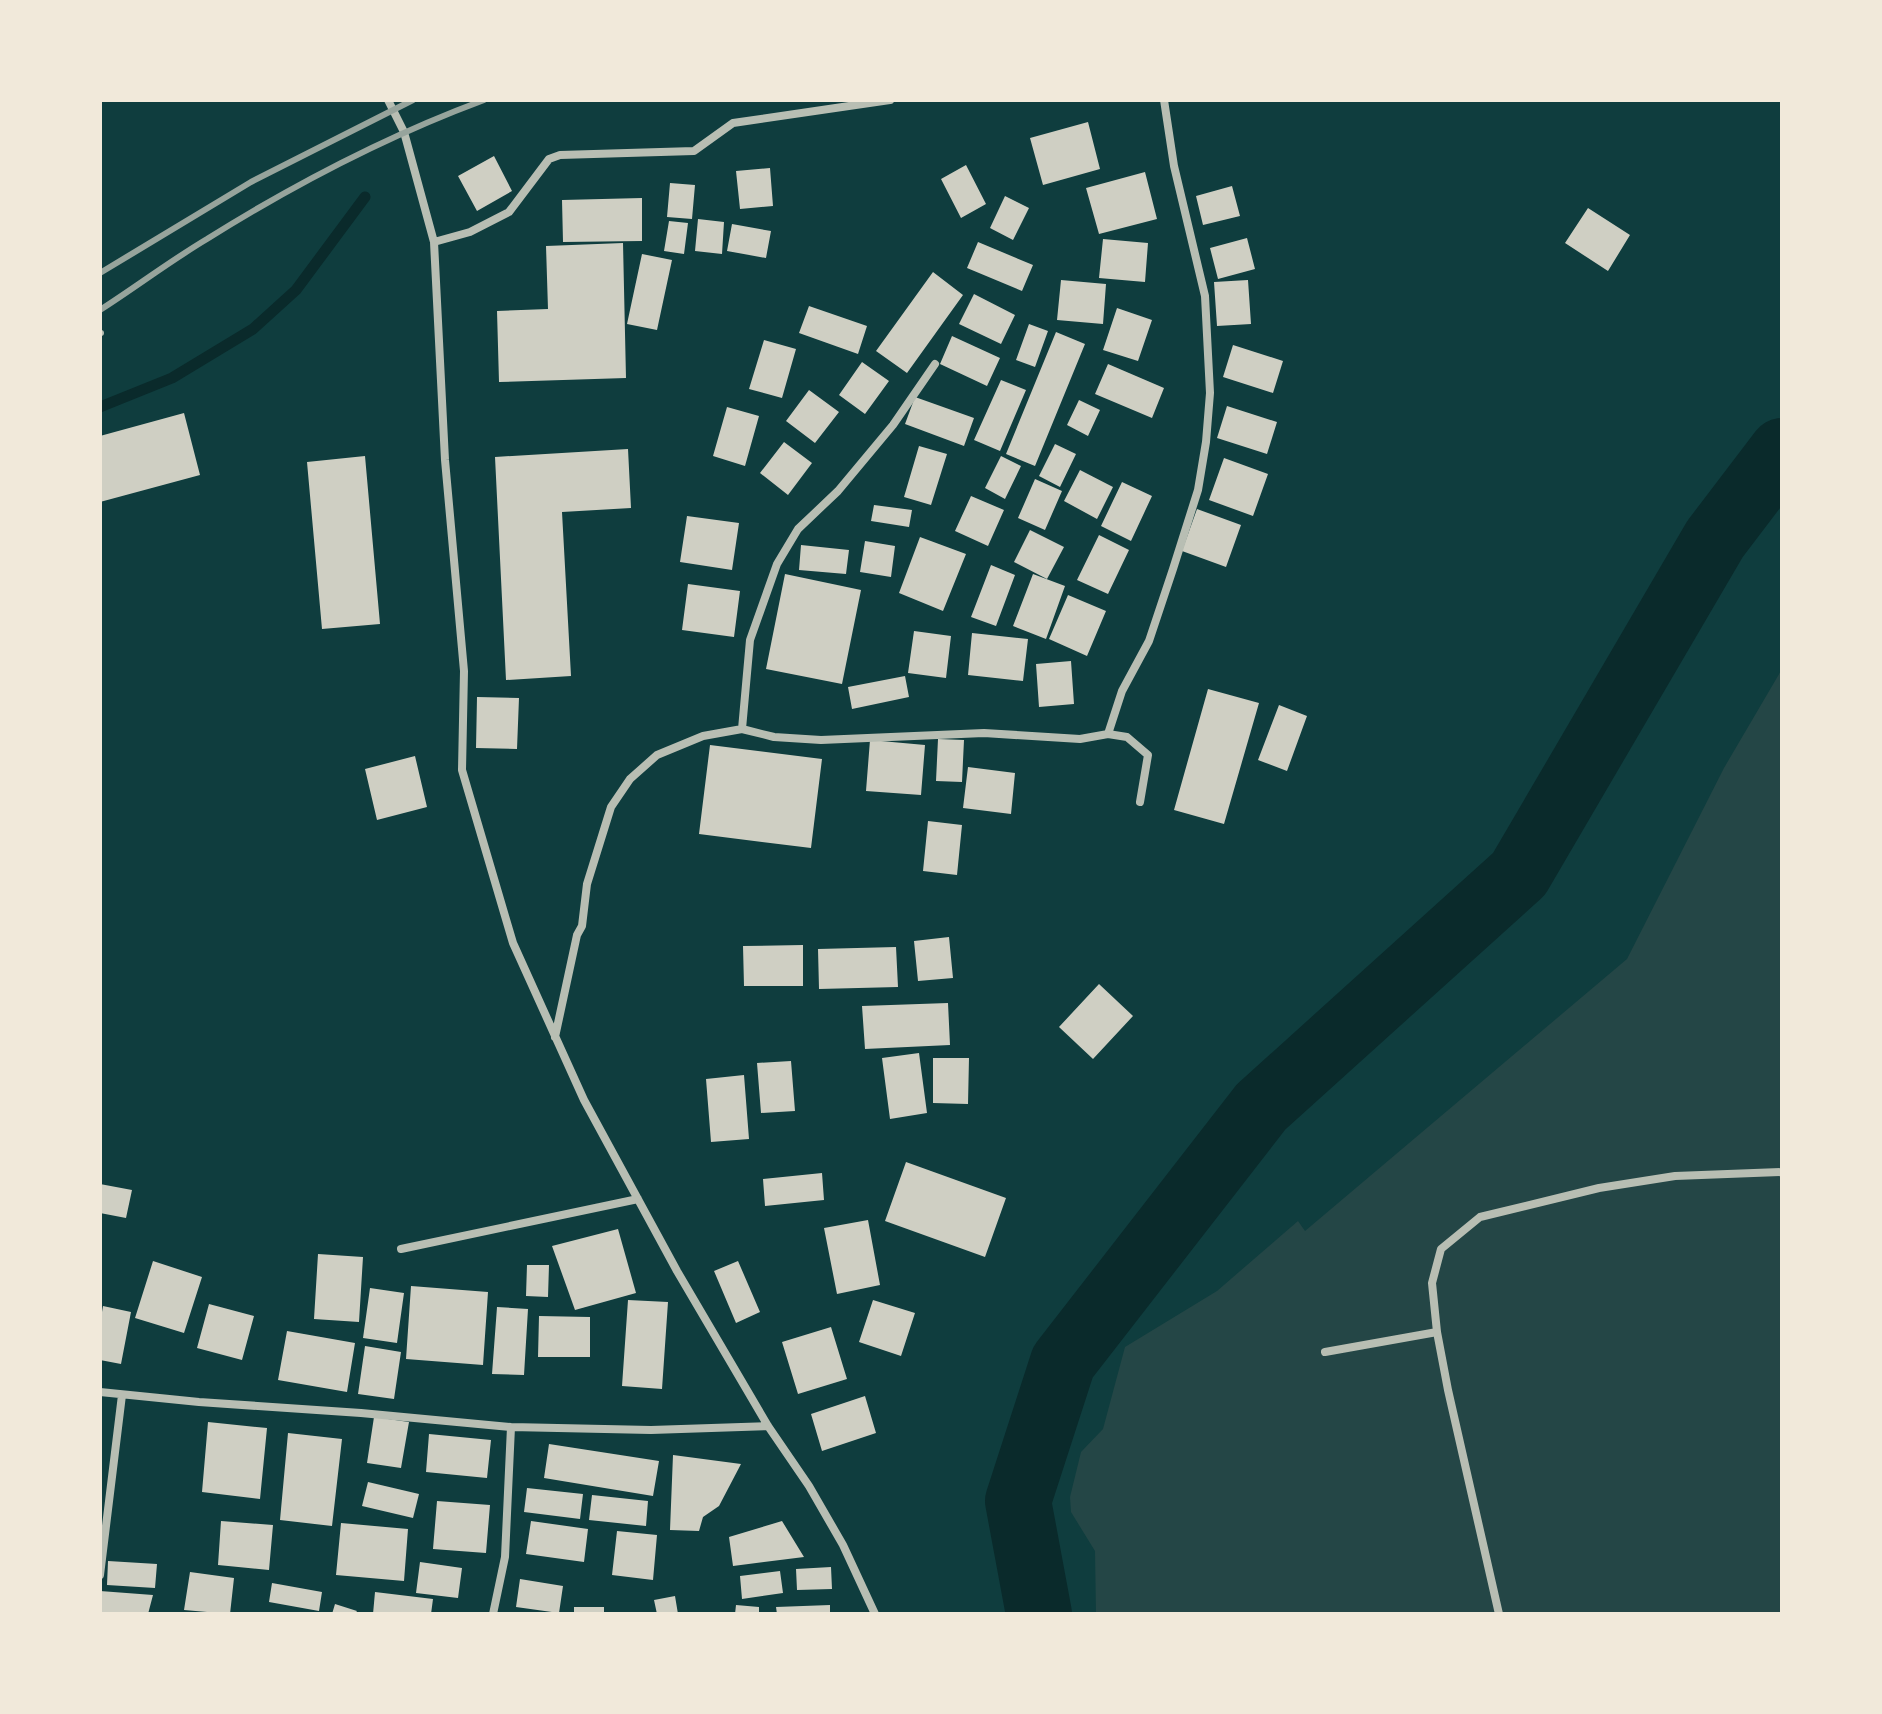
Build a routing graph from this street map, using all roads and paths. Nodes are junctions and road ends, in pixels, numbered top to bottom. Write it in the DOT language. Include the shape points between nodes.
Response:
graph roads {
  1 [pos="388,100"];
  2 [pos="890,100"];
  3 [pos="1164,100"];
  4 [pos="434,242"];
  5 [pos="935,364"];
  6 [pos="742,729"];
  7 [pos="1108,734"];
  8 [pos="1140,802"];
  9 [pos="555,1037"];
  10 [pos="1782,1172"];
  11 [pos="638,1199"];
  12 [pos="401,1249"];
  13 [pos="1437,1332"];
  14 [pos="1325,1352"];
  15 [pos="100,1392"];
  16 [pos="122,1395"];
  17 [pos="768,1426"];
  18 [pos="511,1427"];
  19 [pos="100,1575"];
  20 [pos="493,1614"];
  21 [pos="875,1614"];
  22 [pos="1499,1614"];
  1 -- 4 [label="street" via="404,132"];
  2 -- 4 [label="street" via="733,123 694,151 560,155 549,159 509,212 470,232"];
  3 -- 7 [label="street" via="1205,296 1210,393 1206,442 1198,490 1149,641 1122,691"];
  4 -- 9 [label="street" via="446,476 464,671 462,770 513,943"];
  5 -- 6 [label="street" via="893,425 798,529 777,564 750,640"];
  6 -- 7 [label="street" via="821,740 984,733 1080,739"];
  6 -- 9 [label="street" via="703,736 657,755 630,779 611,807 587,884"];
  7 -- 8 [label="street" via="1127,737 1148,755"];
  9 -- 11 [label="street"];
  10 -- 13 [label="street" via="1675,1176 1480,1217 1441,1249 1432,1283"];
  11 -- 12 [label="street"];
  11 -- 17 [label="street"];
  13 -- 14 [label="street"];
  13 -- 22 [label="street"];
  15 -- 16 [label="street"];
  16 -- 18 [label="street"];
  16 -- 19 [label="street"];
  17 -- 18 [label="street"];
  17 -- 21 [label="street" via="843,1545"];
  18 -- 20 [label="street" via="505,1557"];
}
